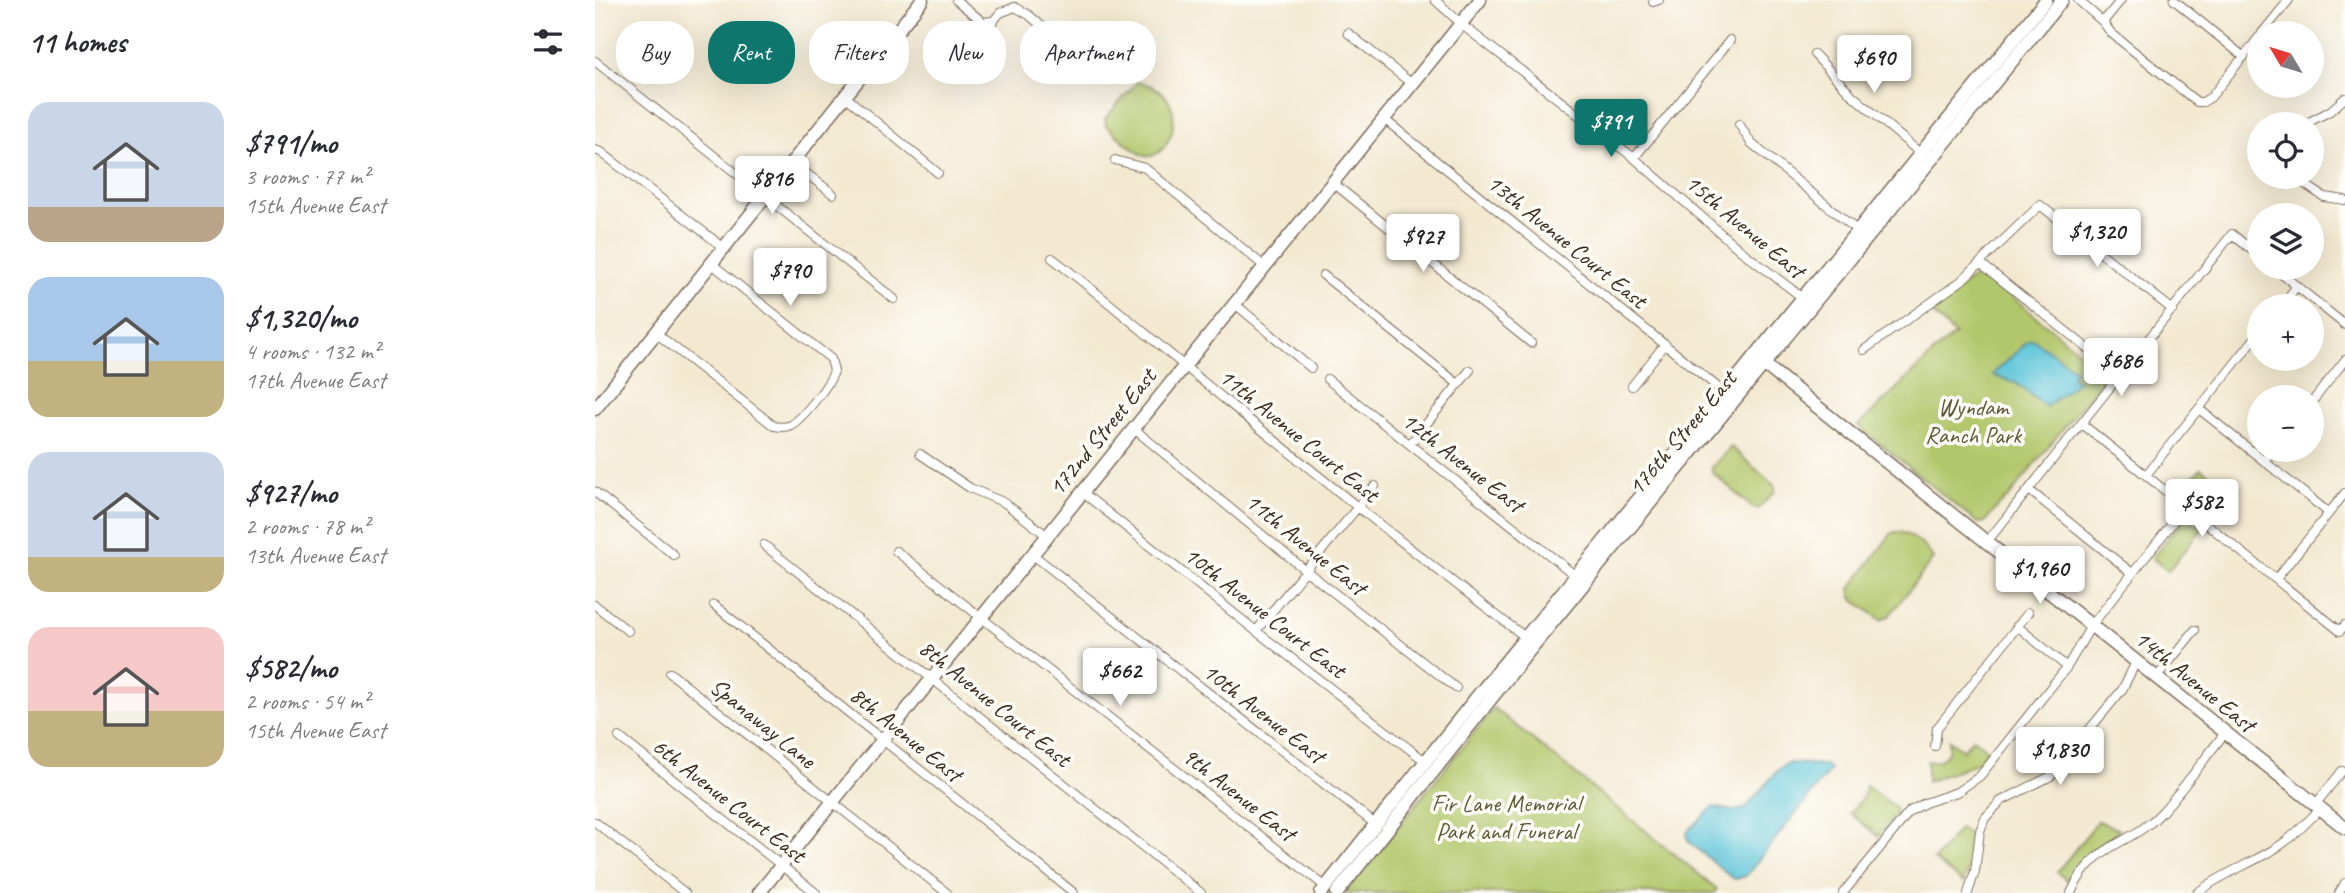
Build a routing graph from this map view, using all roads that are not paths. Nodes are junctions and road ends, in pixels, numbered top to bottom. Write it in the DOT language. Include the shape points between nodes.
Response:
graph roads {
  1 [pos="922,0"];
  2 [pos="956,0"];
  3 [pos="1434,0"];
  4 [pos="1480,0"];
  5 [pos="2046,0"];
  6 [pos="2062,0"];
  7 [pos="2078,0"];
  8 [pos="2121,0"];
  9 [pos="2174,0"];
  10 [pos="2286,1"];
  11 [pos="982,21"];
  12 [pos="992,21"];
  13 [pos="1035,21"];
  14 [pos="2271,21"];
  15 [pos="1462,22"];
  16 [pos="2103,22"];
  17 [pos="1348,33"];
  18 [pos="1730,40"];
  19 [pos="2247,53"];
  20 [pos="1814,54"];
  21 [pos="2017,55"];
  22 [pos="2244,57"];
  23 [pos="595,61"];
  24 [pos="1412,84"];
  25 [pos="845,96"];
  26 [pos="2345,98"];
  27 [pos="2324,114"];
  28 [pos="1384,119"];
  29 [pos="1739,124"];
  30 [pos="595,150"];
  31 [pos="1920,153"];
  32 [pos="1634,158"];
  33 [pos="1115,160"];
  34 [pos="793,163"];
  35 [pos="938,173"];
  36 [pos="1332,182"];
  37 [pos="2313,189"];
  38 [pos="1897,193"];
  39 [pos="833,194"];
  40 [pos="766,197"];
  41 [pos="2345,200"];
  42 [pos="1858,231"];
  43 [pos="2247,246"];
  44 [pos="724,248"];
  45 [pos="1052,258"];
  46 [pos="1980,263"];
  47 [pos="712,264"];
  48 [pos="1263,266"];
  49 [pos="1323,275"];
  50 [pos="2289,280"];
  51 [pos="2297,286"];
  52 [pos="2291,294"];
  53 [pos="1803,298"];
  54 [pos="894,299"];
  55 [pos="1234,303"];
  56 [pos="2172,310"];
  57 [pos="2345,324"];
  58 [pos="656,332"];
  59 [pos="1531,343"];
  60 [pos="1665,344"];
  61 [pos="2247,348"];
  62 [pos="1864,350"];
  63 [pos="2345,360"];
  64 [pos="1760,361"];
  65 [pos="1183,366"];
  66 [pos="1311,368"];
  67 [pos="1469,370"];
  68 [pos="2121,375"];
  69 [pos="1327,379"];
  70 [pos="1458,384"];
  71 [pos="1632,386"];
  72 [pos="2324,387"];
  73 [pos="1725,393"];
  74 [pos="595,409"];
  75 [pos="2199,409"];
  76 [pos="2082,424"];
  77 [pos="1133,428"];
  78 [pos="1410,444"];
  79 [pos="2247,447"];
  80 [pos="920,454"];
  81 [pos="2265,462"];
  82 [pos="1679,468"];
  83 [pos="2146,475"];
  84 [pos="1375,486"];
  85 [pos="2029,490"];
  86 [pos="595,492"];
  87 [pos="1082,492"];
  88 [pos="2345,493"];
  89 [pos="1356,507"];
  90 [pos="2185,507"];
  91 [pos="2329,513"];
  92 [pos="1046,536"];
  93 [pos="1987,542"];
  94 [pos="764,545"];
  95 [pos="896,551"];
  96 [pos="1032,554"];
  97 [pos="674,555"];
  98 [pos="1305,570"];
  99 [pos="2132,573"];
  100 [pos="1576,576"];
  101 [pos="2276,579"];
  102 [pos="595,605"];
  103 [pos="714,605"];
  104 [pos="2028,613"];
  105 [pos="981,616"];
  106 [pos="2017,626"];
  107 [pos="2091,626"];
  108 [pos="2343,628"];
  109 [pos="2195,630"];
  110 [pos="628,631"];
  111 [pos="1256,631"];
  112 [pos="1525,637"];
  113 [pos="2136,662"];
  114 [pos="2067,667"];
  115 [pos="670,673"];
  116 [pos="932,677"];
  117 [pos="2156,678"];
  118 [pos="1456,688"];
  119 [pos="1495,694"];
  120 [pos="2225,733"];
  121 [pos="619,737"];
  122 [pos="882,740"];
  123 [pos="1935,746"];
  124 [pos="1425,761"];
  125 [pos="2342,771"];
  126 [pos="832,802"];
  127 [pos="2318,807"];
  128 [pos="595,822"];
  129 [pos="1375,824"];
  130 [pos="2345,828"];
  131 [pos="782,866"];
  132 [pos="2345,883"];
  133 [pos="1328,891"];
  134 [pos="685,893"];
  135 [pos="759,893"];
  136 [pos="816,893"];
  137 [pos="947,893"];
  138 [pos="1074,893"];
  139 [pos="1201,893"];
  140 [pos="1843,893"];
  141 [pos="1968,893"];
  142 [pos="2071,893"];
  143 [pos="2197,893"];
  144 [pos="2339,893"];
  1 -- 25 [label="main road"];
  2 -- 11 [label="street"];
  3 -- 15 [label="street, 15th Avenue East"];
  4 -- 15 [label="main road, 172nd Street East"];
  5 -- 21 [label="main road" via="2045,9 2020,41"];
  5 -- 31 [label="main road, 176th Street East"];
  6 -- 21 [label="main road, 176th Street East"];
  7 -- 16 [label="street"];
  8 -- 16 [label="street"];
  9 -- 22 [label="street"];
  10 -- 14 [label="street"];
  12 -- 13 [label="street" via="1009,8 1021,9"];
  15 -- 24 [label="main road, 172nd Street East"];
  15 -- 32 [label="street, 15th Avenue East"];
  16 -- 22 [label="street" via="2197,102 2211,97"];
  17 -- 24 [label="street"];
  18 -- 32 [label="street"];
  19 -- 22 [label="street"];
  20 -- 31 [label="street" via="1852,95"];
  21 -- 38 [label="main road, 176th Street East"];
  23 -- 40 [label="street"];
  24 -- 28 [label="main road, 172nd Street East"];
  25 -- 34 [label="main road"];
  25 -- 35 [label="street"];
  26 -- 27 [label="street"];
  28 -- 36 [label="main road, 172nd Street East"];
  28 -- 60 [label="street, 13th Avenue Court East"];
  29 -- 42 [label="street" via="1751,143"];
  30 -- 44 [label="street"];
  31 -- 38 [label="main road, 176th Street East"];
  32 -- 53 [label="street, 15th Avenue East"];
  33 -- 48 [label="street" via="1145,168"];
  34 -- 39 [label="street"];
  34 -- 40 [label="main road"];
  36 -- 48 [label="main road, 172nd Street East"];
  36 -- 59 [label="street"];
  37 -- 41 [label="street" via="2325,197"];
  38 -- 42 [label="main road, 176th Street East"];
  38 -- 64 [label="main road, 176th Street East"];
  40 -- 44 [label="main road"];
  40 -- 54 [label="street"];
  42 -- 53 [label="main road, 176th Street East"];
  43 -- 56 [label="street" via="2232,234"];
  44 -- 47 [label="main road"];
  45 -- 65 [label="street, 11th Avenue Court East"];
  46 -- 56 [label="street" via="2040,205"];
  46 -- 62 [label="street" via="1951,290"];
  46 -- 68 [label="street"];
  47 -- 58 [label="main road"];
  47 -- 58 [label="street" via="824,352 834,370 826,386 791,425 769,423"];
  48 -- 55 [label="main road, 172nd Street East"];
  49 -- 70 [label="street"];
  50 -- 51 [label="street"];
  51 -- 52 [label="street"];
  51 -- 57 [label="street"];
  53 -- 64 [label="main road, 176th Street East"];
  55 -- 65 [label="main road, 172nd Street East"];
  55 -- 66 [label="street"];
  56 -- 68 [label="street"];
  58 -- 74 [label="main road"];
  60 -- 71 [label="street"];
  60 -- 73 [label="street, 13th Avenue Court East"];
  61 -- 75 [label="street"];
  63 -- 72 [label="street"];
  64 -- 73 [label="main road, 176th Street East"];
  64 -- 82 [label="main road, 176th Street East"];
  64 -- 93 [label="main road, 14th Avenue East"];
  65 -- 77 [label="main road, 172nd Street East"];
  65 -- 89 [label="street, 11th Avenue Court East"];
  67 -- 70 [label="street"];
  68 -- 76 [label="street"];
  69 -- 78 [label="street, 12th Avenue East"];
  70 -- 78 [label="street"];
  73 -- 82 [label="main road" via="1725,402 1682,457"];
  73 -- 100 [label="main road, 176th Street East"];
  75 -- 79 [label="street"];
  75 -- 83 [label="street"];
  76 -- 83 [label="street"];
  76 -- 85 [label="street"];
  77 -- 87 [label="main road, 172nd Street East"];
  77 -- 98 [label="street, 11th Avenue East"];
  78 -- 100 [label="street, 12th Avenue East"];
  80 -- 92 [label="street" via="970,488 1005,503"];
  81 -- 91 [label="street"];
  82 -- 119 [label="main road, 176th Street East"];
  83 -- 90 [label="street"];
  84 -- 89 [label="street"];
  85 -- 93 [label="street"];
  85 -- 99 [label="street"];
  86 -- 97 [label="street"];
  87 -- 92 [label="main road, 172nd Street East"];
  87 -- 111 [label="street, 10th Avenue Court East"];
  88 -- 91 [label="street"];
  89 -- 98 [label="street"];
  89 -- 112 [label="street, 11th Avenue Court East"];
  90 -- 99 [label="street"];
  90 -- 101 [label="street"];
  91 -- 101 [label="street"];
  92 -- 96 [label="main road, 172nd Street East"];
  93 -- 107 [label="main road, 14th Avenue East"];
  94 -- 116 [label="street, 8th Avenue Court East"];
  95 -- 105 [label="street, 9th Avenue East"];
  96 -- 105 [label="main road, 172nd Street East"];
  96 -- 129 [label="street, 10th Avenue East"];
  98 -- 111 [label="street"];
  98 -- 118 [label="street, 11th Avenue East"];
  99 -- 107 [label="street"];
  100 -- 112 [label="main road, 176th Street East"];
  101 -- 108 [label="street"];
  102 -- 110 [label="street"];
  103 -- 122 [label="street, 8th Avenue East"];
  104 -- 106 [label="street"];
  105 -- 116 [label="main road, 172nd Street East"];
  105 -- 133 [label="street, 9th Avenue East"];
  106 -- 114 [label="street"];
  106 -- 123 [label="street" via="1937,728"];
  107 -- 113 [label="main road, 14th Avenue East"];
  107 -- 114 [label="street"];
  109 -- 117 [label="street"];
  111 -- 124 [label="street, 10th Avenue Court East"];
  112 -- 119 [label="main road" via="1525,646 1498,681"];
  112 -- 124 [label="main road, 176th Street East"];
  113 -- 117 [label="main road, 14th Avenue East"];
  113 -- 141 [label="street" via="2122,690 2051,776 2001,801 1985,818"];
  114 -- 140 [label="street" via="1980,776 1957,792 1910,811"];
  115 -- 126 [label="street, Spanaway Lane"];
  116 -- 122 [label="main road, 172nd Street East"];
  116 -- 139 [label="street, 8th Avenue Court East"];
  117 -- 120 [label="main road, 14th Avenue East"];
  119 -- 133 [label="main road, 176th Street East"];
  120 -- 127 [label="main road, 14th Avenue East"];
  120 -- 142 [label="street" via="2161,814 2103,850 2082,872"];
  121 -- 131 [label="street, 6th Avenue Court East"];
  122 -- 126 [label="main road, 172nd Street East"];
  122 -- 138 [label="street, 8th Avenue East"];
  124 -- 129 [label="main road, 176th Street East"];
  125 -- 127 [label="street"];
  126 -- 131 [label="main road, 172nd Street East"];
  126 -- 137 [label="street, Spanaway Lane"];
  127 -- 130 [label="main road, 14th Avenue East"];
  127 -- 143 [label="street" via="2280,846"];
  128 -- 134 [label="street"];
  129 -- 133 [label="main road, 176th Street East"];
  131 -- 135 [label="main road, 172nd Street East"];
  131 -- 136 [label="street, 6th Avenue Court East"];
  132 -- 144 [label="street"];
}
